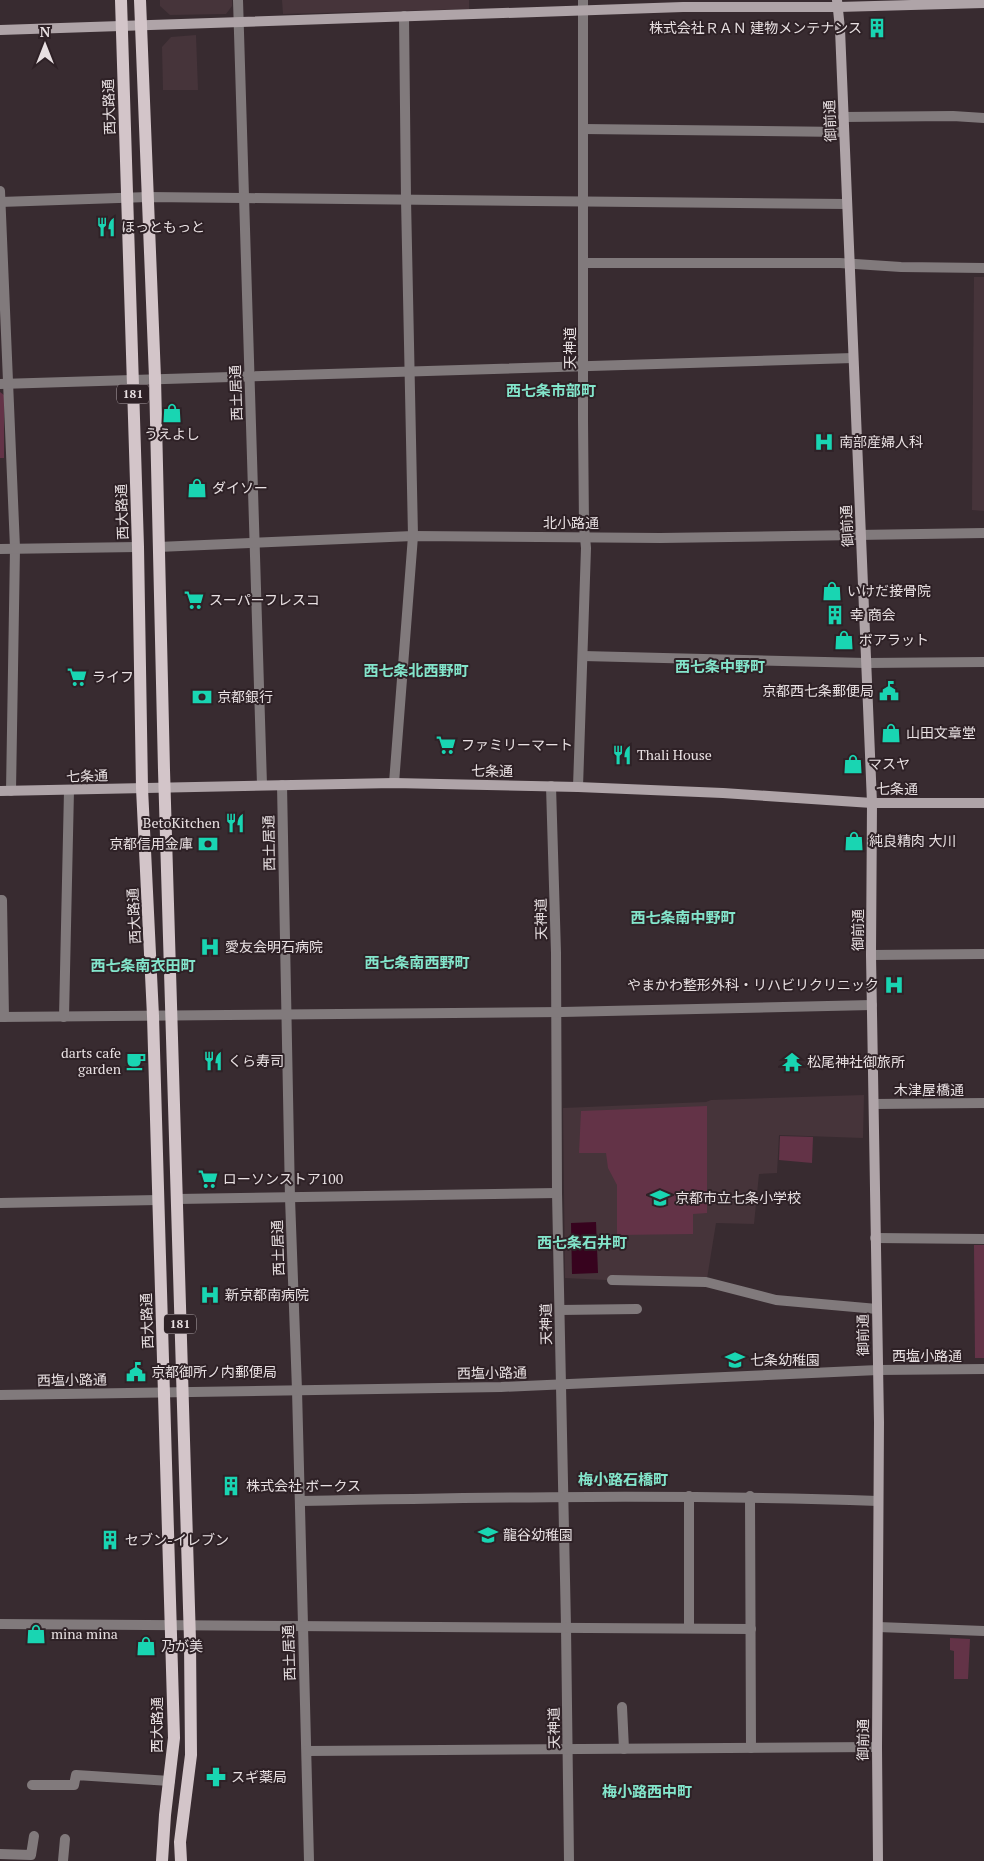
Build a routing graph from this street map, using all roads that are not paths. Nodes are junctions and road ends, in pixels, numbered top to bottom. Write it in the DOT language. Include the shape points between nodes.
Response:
graph roads {
  1 [pos="121,0"];
  2 [pos="140,0"];
  3 [pos="238,0"];
  4 [pos="984,3"];
  5 [pos="681,4"];
  6 [pos="837,4"];
  7 [pos="583,5"];
  8 [pos="404,16"];
  9 [pos="238,21"];
  10 [pos="121,25"];
  11 [pos="140,25"];
  12 [pos="0,30"];
  13 [pos="843,117"];
  14 [pos="984,118"];
  15 [pos="582,129"];
  16 [pos="844,132"];
  17 [pos="0,191"];
  18 [pos="148,197"];
  19 [pos="128,198"];
  20 [pos="243,198"];
  21 [pos="406,199"];
  22 [pos="583,201"];
  23 [pos="0,202"];
  24 [pos="847,204"];
  25 [pos="583,263"];
  26 [pos="850,264"];
  27 [pos="984,268"];
  28 [pos="853,358"];
  29 [pos="584,367"];
  30 [pos="410,373"];
  31 [pos="249,376"];
  32 [pos="156,378"];
  33 [pos="132,380"];
  34 [pos="4,384"];
  35 [pos="984,534"];
  36 [pos="861,535"];
  37 [pos="413,536"];
  38 [pos="585,537"];
  39 [pos="254,543"];
  40 [pos="138,547"];
  41 [pos="158,547"];
  42 [pos="15,548"];
  43 [pos="0,549"];
  44 [pos="583,656"];
  45 [pos="984,662"];
  46 [pos="866,663"];
  47 [pos="394,783"];
  48 [pos="262,785"];
  49 [pos="282,785"];
  50 [pos="552,786"];
  51 [pos="164,787"];
  52 [pos="578,787"];
  53 [pos="142,788"];
  54 [pos="11,790"];
  55 [pos="69,790"];
  56 [pos="0,791"];
  57 [pos="872,803"];
  58 [pos="984,803"];
  59 [pos="0,900"];
  60 [pos="984,954"];
  61 [pos="871,955"];
  62 [pos="872,1005"];
  63 [pos="557,1012"];
  64 [pos="286,1014"];
  65 [pos="153,1016"];
  66 [pos="171,1016"];
  67 [pos="2,1018"];
  68 [pos="64,1018"];
  69 [pos="984,1103"];
  70 [pos="874,1104"];
  71 [pos="557,1193"];
  72 [pos="290,1198"];
  73 [pos="158,1200"];
  74 [pos="177,1200"];
  75 [pos="0,1203"];
  76 [pos="875,1238"];
  77 [pos="984,1239"];
  78 [pos="612,1280"];
  79 [pos="637,1309"];
  80 [pos="876,1309"];
  81 [pos="560,1310"];
  82 [pos="984,1369"];
  83 [pos="878,1370"];
  84 [pos="562,1385"];
  85 [pos="297,1390"];
  86 [pos="164,1392"];
  87 [pos="182,1392"];
  88 [pos="0,1395"];
  89 [pos="563,1496"];
  90 [pos="689,1496"];
  91 [pos="750,1496"];
  92 [pos="300,1501"];
  93 [pos="878,1501"];
  94 [pos="0,1624"];
  95 [pos="171,1625"];
  96 [pos="189,1625"];
  97 [pos="302,1625"];
  98 [pos="566,1627"];
  99 [pos="689,1627"];
  100 [pos="878,1627"];
  101 [pos="751,1629"];
  102 [pos="984,1631"];
  103 [pos="622,1707"];
  104 [pos="876,1747"];
  105 [pos="751,1748"];
  106 [pos="568,1749"];
  107 [pos="624,1749"];
  108 [pos="307,1751"];
  109 [pos="170,1781"];
  110 [pos="32,1785"];
  111 [pos="34,1836"];
  112 [pos="65,1839"];
  113 [pos="0,1854"];
  114 [pos="63,1861"];
  115 [pos="162,1861"];
  116 [pos="181,1861"];
  117 [pos="309,1861"];
  118 [pos="569,1861"];
  119 [pos="878,1861"];
  1 -- 10 [label="main road, 西大路通 / 181"];
  2 -- 11 [label="main road, 181"];
  3 -- 9 [label="street, 西土居通"];
  4 -- 6 [label="street"];
  5 -- 6 [label="street"];
  5 -- 7 [label="street"];
  6 -- 13 [label="street, 御前通"];
  7 -- 8 [label="street"];
  7 -- 15 [label="street, 天神道"];
  8 -- 9 [label="street"];
  8 -- 21 [label="street"];
  9 -- 11 [label="street"];
  9 -- 20 [label="street, 西土居通"];
  10 -- 11 [label="street"];
  10 -- 12 [label="street"];
  10 -- 19 [label="main road, 西大路通 / 181"];
  11 -- 18 [label="main road, 181"];
  13 -- 14 [label="street"];
  13 -- 16 [label="street, 御前通"];
  15 -- 16 [label="street"];
  15 -- 22 [label="street, 天神道"];
  16 -- 24 [label="street, 御前通"];
  17 -- 23 [label="street"];
  18 -- 19 [label="street"];
  18 -- 20 [label="street"];
  18 -- 32 [label="main road, 181"];
  19 -- 23 [label="street"];
  19 -- 33 [label="main road, 西大路通 / 181"];
  20 -- 21 [label="street"];
  20 -- 31 [label="street, 西土居通"];
  21 -- 22 [label="street"];
  21 -- 30 [label="street"];
  22 -- 24 [label="street"];
  22 -- 25 [label="street, 天神道"];
  23 -- 34 [label="street"];
  24 -- 26 [label="street, 御前通"];
  25 -- 26 [label="street"];
  25 -- 29 [label="street, 天神道"];
  26 -- 27 [label="street"];
  26 -- 28 [label="street, 御前通"];
  28 -- 29 [label="street"];
  28 -- 36 [label="street, 御前通"];
  29 -- 30 [label="street"];
  29 -- 38 [label="street, 天神道"];
  30 -- 31 [label="street"];
  30 -- 37 [label="street"];
  31 -- 32 [label="street"];
  31 -- 39 [label="street, 西土居通"];
  32 -- 33 [label="street"];
  32 -- 41 [label="main road, 181"];
  33 -- 34 [label="street"];
  33 -- 40 [label="main road, 西大路通 / 181"];
  34 -- 42 [label="street"];
  35 -- 36 [label="street, 北小路通"];
  36 -- 38 [label="street, 北小路通"];
  36 -- 46 [label="street, 御前通"];
  37 -- 38 [label="street, 北小路通"];
  37 -- 39 [label="street, 北小路通"];
  37 -- 47 [label="street"];
  38 -- 44 [label="street, 天神道"];
  39 -- 41 [label="street, 北小路通"];
  39 -- 48 [label="street, 西土居通"];
  40 -- 42 [label="street"];
  40 -- 53 [label="main road, 西大路通 / 181"];
  41 -- 51 [label="main road, 181"];
  42 -- 43 [label="street"];
  42 -- 54 [label="street"];
  44 -- 46 [label="street"];
  44 -- 52 [label="street, 天神道"];
  45 -- 46 [label="street"];
  46 -- 57 [label="street, 御前通"];
  47 -- 49 [label="street, 七条通"];
  47 -- 50 [label="street, 七条通"];
  48 -- 49 [label="street, 七条通"];
  48 -- 51 [label="street, 七条通"];
  49 -- 64 [label="street, 西土居通"];
  50 -- 52 [label="street, 七条通"];
  50 -- 63 [label="street, 天神道"];
  51 -- 53 [label="street, 七条通"];
  51 -- 66 [label="main road, 181"];
  52 -- 57 [label="street, 七条通"];
  53 -- 55 [label="street, 七条通"];
  53 -- 65 [label="main road, 西大路通 / 181"];
  54 -- 55 [label="street, 七条通"];
  54 -- 56 [label="street, 七条通"];
  55 -- 68 [label="street"];
  57 -- 58 [label="street, 七条通"];
  57 -- 61 [label="street, 御前通"];
  59 -- 67 [label="street"];
  60 -- 61 [label="street"];
  61 -- 62 [label="street, 御前通"];
  62 -- 63 [label="street"];
  62 -- 70 [label="street, 御前通"];
  63 -- 64 [label="street"];
  63 -- 71 [label="street, 天神道"];
  64 -- 66 [label="street"];
  64 -- 72 [label="street, 西土居通"];
  65 -- 66 [label="street"];
  65 -- 68 [label="street"];
  65 -- 73 [label="main road, 西大路通 / 181"];
  66 -- 74 [label="main road, 181"];
  67 -- 68 [label="street"];
  69 -- 70 [label="street, 木津屋橋通"];
  70 -- 76 [label="street, 御前通"];
  71 -- 72 [label="street"];
  71 -- 81 [label="street, 天神道"];
  72 -- 74 [label="street"];
  72 -- 85 [label="street, 西土居通"];
  73 -- 75 [label="street"];
  73 -- 86 [label="main road, 西大路通 / 181"];
  74 -- 87 [label="main road, 181"];
  76 -- 77 [label="street"];
  76 -- 80 [label="street, 御前通"];
  78 -- 80 [label="street" via="706,1282 776,1300"];
  79 -- 81 [label="street"];
  80 -- 83 [label="street, 御前通"];
  81 -- 84 [label="street, 天神道"];
  82 -- 83 [label="street, 西塩小路通"];
  83 -- 84 [label="street, 西塩小路通"];
  83 -- 93 [label="street, 御前通"];
  84 -- 85 [label="street, 西塩小路通"];
  84 -- 89 [label="street, 天神道"];
  85 -- 87 [label="street, 西塩小路通"];
  85 -- 92 [label="street, 西土居通"];
  86 -- 87 [label="street, 西塩小路通"];
  86 -- 88 [label="street, 西塩小路通"];
  86 -- 95 [label="main road, 西大路通 / 181"];
  87 -- 96 [label="main road, 181"];
  89 -- 90 [label="street"];
  89 -- 92 [label="street"];
  89 -- 98 [label="street, 天神道"];
  90 -- 91 [label="street"];
  90 -- 99 [label="street"];
  91 -- 93 [label="street"];
  91 -- 101 [label="street"];
  92 -- 97 [label="street, 西土居通"];
  93 -- 100 [label="street, 御前通"];
  94 -- 95 [label="street"];
  95 -- 96 [label="street"];
  95 -- 109 [label="main road, 西大路通 / 181" via="174,1738"];
  96 -- 97 [label="street"];
  96 -- 116 [label="main road, 181" via="191,1755 180,1842"];
  97 -- 98 [label="street"];
  97 -- 108 [label="street, 西土居通"];
  98 -- 99 [label="street"];
  98 -- 106 [label="street, 天神道"];
  99 -- 101 [label="street"];
  100 -- 102 [label="street"];
  100 -- 104 [label="street, 御前通"];
  101 -- 105 [label="street"];
  103 -- 107 [label="street"];
  104 -- 105 [label="street"];
  104 -- 119 [label="street, 御前通"];
  105 -- 107 [label="street"];
  106 -- 107 [label="street"];
  106 -- 108 [label="street"];
  106 -- 118 [label="street, 天神道"];
  108 -- 117 [label="street, 西土居通"];
  109 -- 110 [label="street" via="76,1775 74,1785"];
  109 -- 115 [label="main road, 西大路通 / 181" via="164,1815"];
  111 -- 113 [label="street" via="31,1855"];
  112 -- 114 [label="street"];
}
